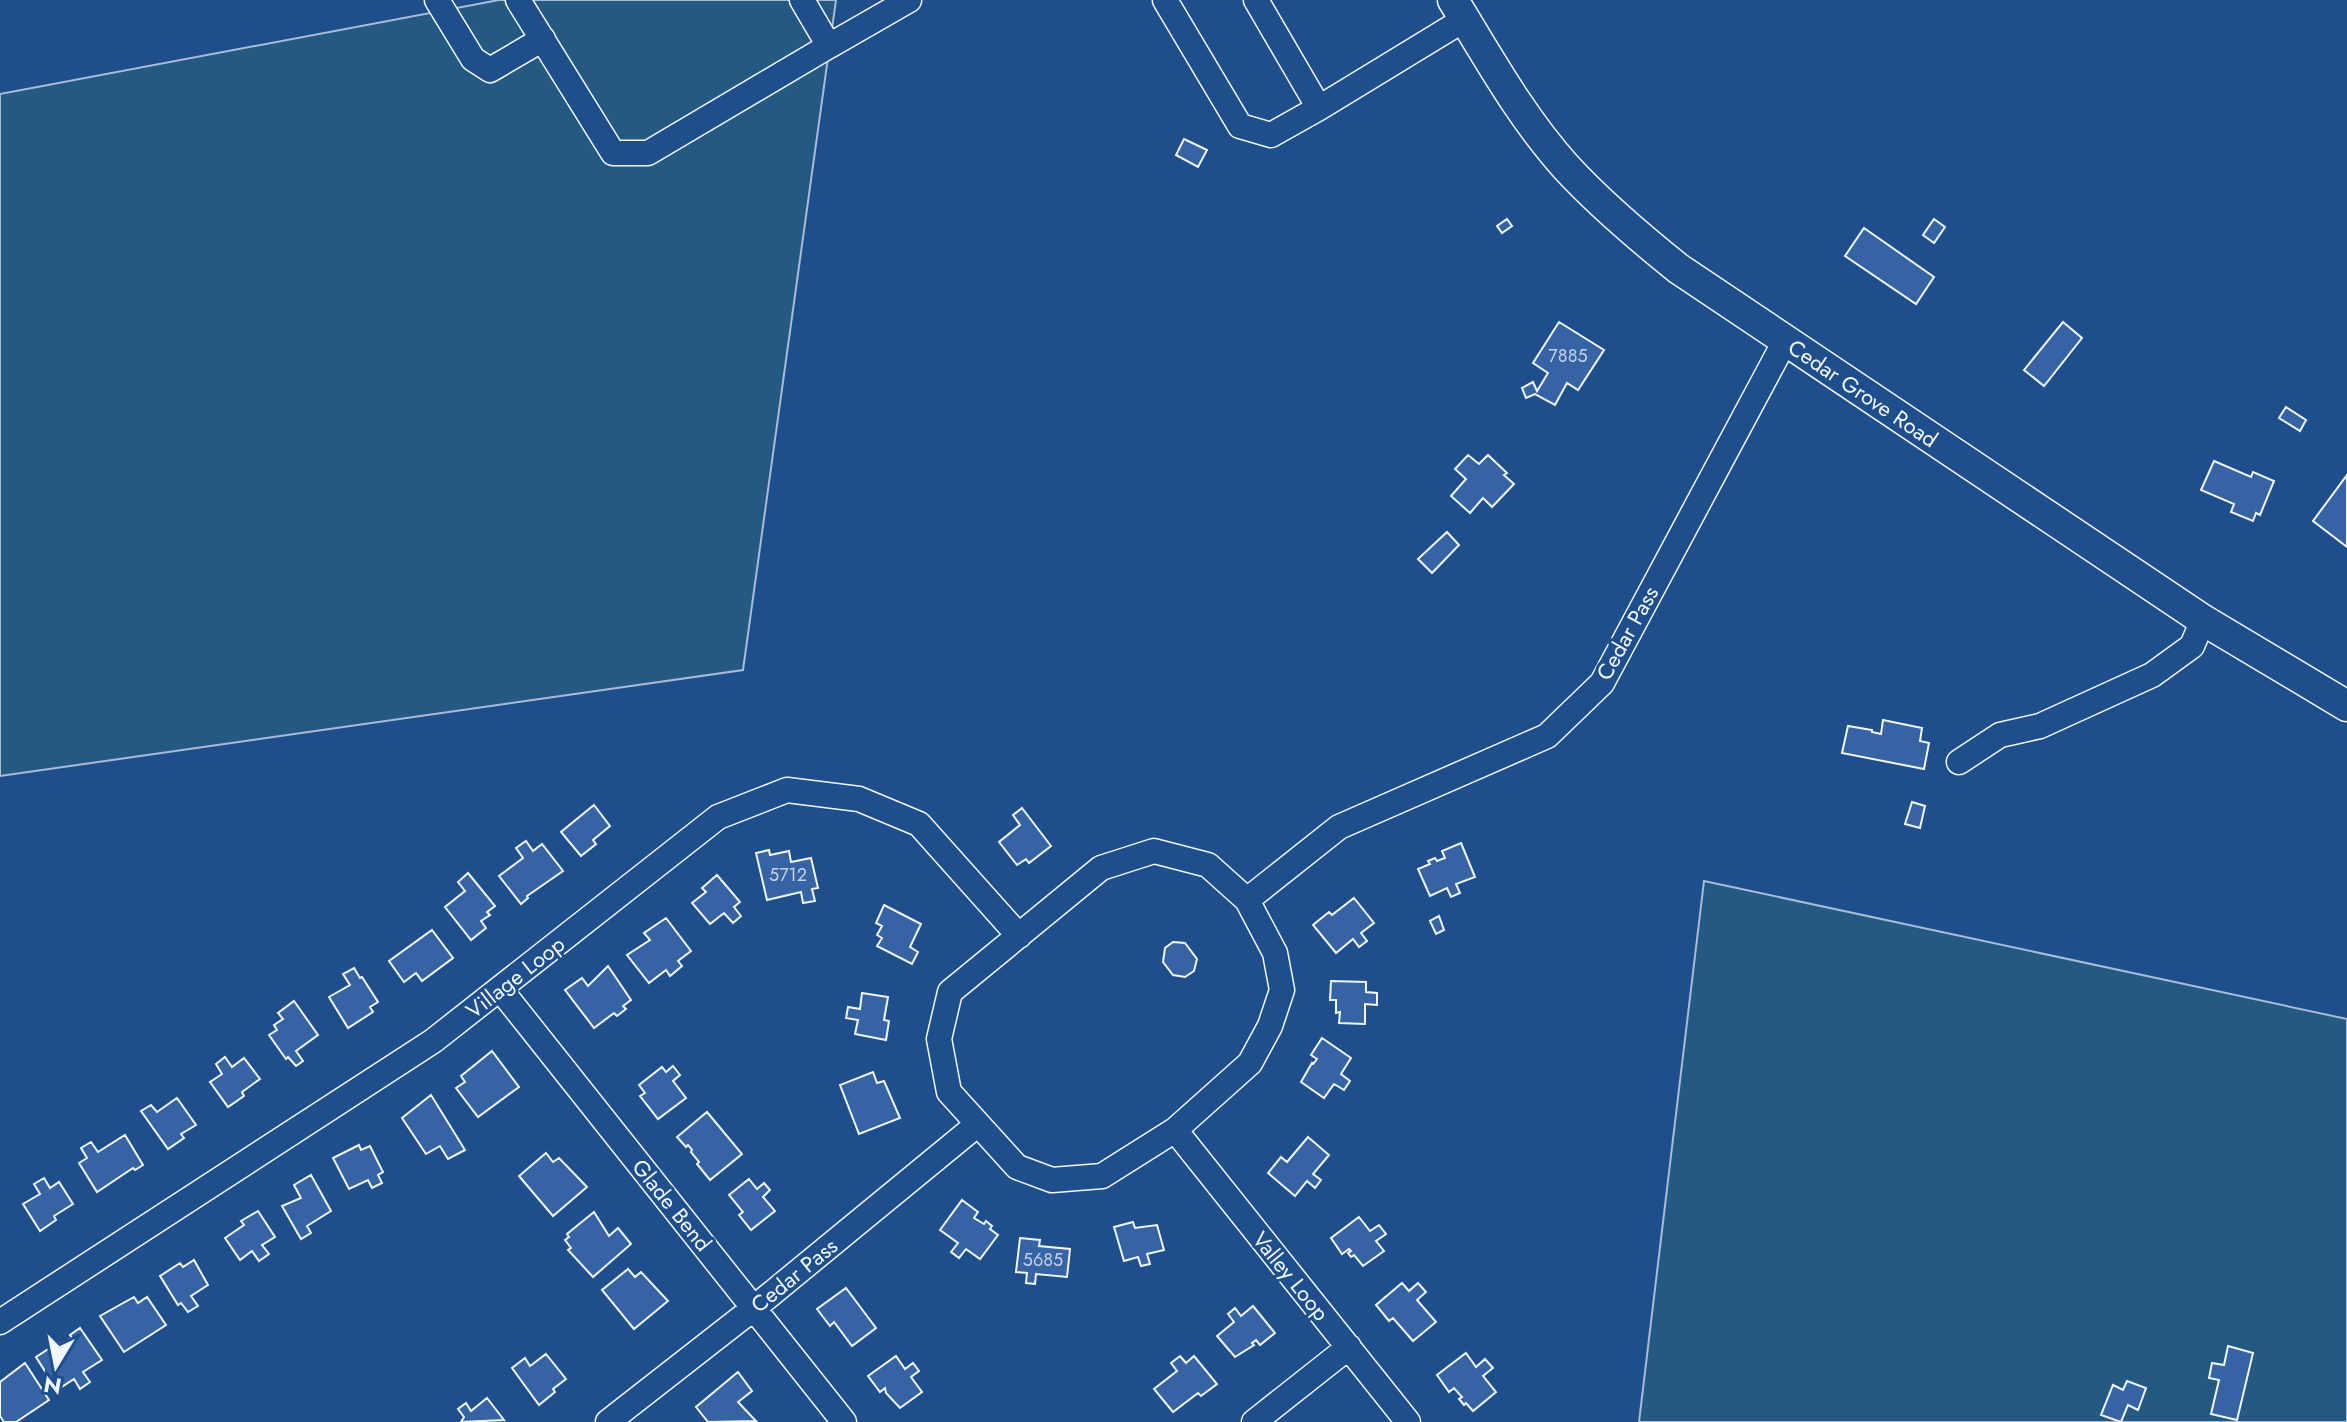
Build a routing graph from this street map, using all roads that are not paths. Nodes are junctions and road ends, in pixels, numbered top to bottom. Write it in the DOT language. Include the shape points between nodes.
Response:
graph roads {
  1 [pos="437,0"];
  2 [pos="518,0"];
  3 [pos="802,0"];
  4 [pos="1165,0"];
  5 [pos="1256,0"];
  6 [pos="895,3"];
  7 [pos="1459,10"];
  8 [pos="543,39"];
  9 [pos="829,46"];
  10 [pos="1319,108"];
  11 [pos="1785,341"];
  12 [pos="2203,620"];
  13 [pos="2347,706"];
  14 [pos="1959,762"];
  15 [pos="1247,900"];
  16 [pos="1019,936"];
  17 [pos="500,989"];
  18 [pos="978,1124"];
  19 [pos="1175,1130"];
  20 [pos="754,1308"];
  21 [pos="0,1322"];
  22 [pos="1349,1347"];
  23 [pos="608,1422"];
  24 [pos="844,1422"];
  25 [pos="1254,1422"];
  26 [pos="1408,1422"];
  1 -- 8 [label="street" via="473,59 490,70"];
  2 -- 8 [label="street"];
  3 -- 9 [label="street"];
  4 -- 10 [label="street" via="1240,126 1271,135"];
  5 -- 10 [label="street"];
  6 -- 9 [label="street"];
  7 -- 10 [label="street"];
  7 -- 11 [label="main road, Cedar Grove Road" via="1564,165 1615,217 1679,269"];
  8 -- 9 [label="street" via="613,153 648,153"];
  11 -- 12 [label="main road, Cedar Grove Road"];
  11 -- 15 [label="street, Cedar Pass" via="1602,683 1547,736 1339,827"];
  12 -- 13 [label="main road, Cedar Grove Road"];
  12 -- 14 [label="street" via="2192,646 2152,675 2040,726 2000,735"];
  15 -- 16 [label="street" via="1208,865 1154,851 1101,868"];
  15 -- 19 [label="street" via="1275,953 1282,990 1250,1063"];
  16 -- 17 [label="street, Village Loop" via="919,824 859,799 787,790 718,817"];
  16 -- 18 [label="street" via="950,992 939,1039 949,1092"];
  17 -- 20 [label="street, Glade Bend"];
  17 -- 21 [label="street, Village Loop" via="433,1041"];
  18 -- 19 [label="street" via="1017,1167 1052,1180 1102,1176"];
  18 -- 20 [label="street, Cedar Pass"];
  19 -- 22 [label="street, Valley Loop"];
  20 -- 23 [label="street, Cedar Pass"];
  20 -- 24 [label="street, Glade Bend"];
  22 -- 25 [label="street"];
  22 -- 26 [label="street, Valley Loop"];
}
